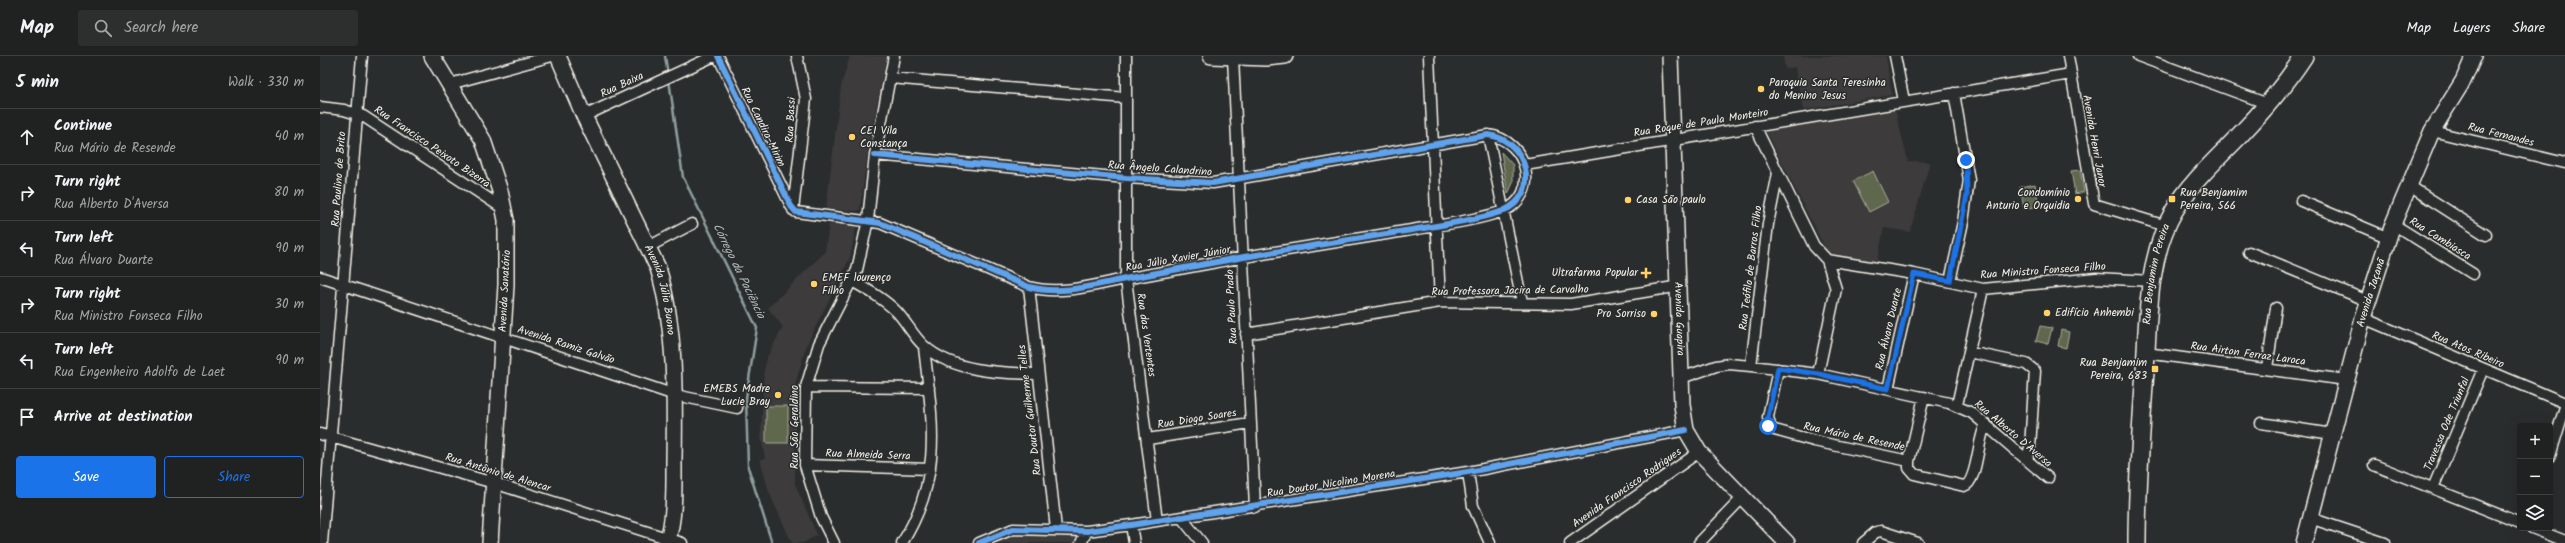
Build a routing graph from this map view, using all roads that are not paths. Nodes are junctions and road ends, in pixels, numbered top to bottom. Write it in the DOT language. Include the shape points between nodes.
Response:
graph roads {
  1 [pos="362,56"];
  2 [pos="432,56"];
  3 [pos="552,56"];
  4 [pos="558,56"];
  5 [pos="714,56"];
  6 [pos="718,56"];
  7 [pos="797,56"];
  8 [pos="894,56"];
  9 [pos="1126,56"];
  10 [pos="1211,56"];
  11 [pos="1285,56"];
  12 [pos="1429,56"];
  13 [pos="1670,56"];
  14 [pos="1895,56"];
  15 [pos="2068,56"];
  16 [pos="2138,56"];
  17 [pos="2304,56"];
  18 [pos="2474,56"];
  19 [pos="1234,58"];
  20 [pos="2070,74"];
  21 [pos="890,78"];
  22 [pos="450,84"];
  23 [pos="1954,93"];
  24 [pos="1126,98"];
  25 [pos="1904,101"];
  26 [pos="2268,104"];
  27 [pos="320,107"];
  28 [pos="356,113"];
  29 [pos="584,116"];
  30 [pos="1755,126"];
  31 [pos="2432,131"];
  32 [pos="1488,135"];
  33 [pos="1672,140"];
  34 [pos="1432,145"];
  35 [pos="875,155"];
  36 [pos="2565,163"];
  37 [pos="1525,165"];
  38 [pos="1778,173"];
  39 [pos="1126,178"];
  40 [pos="1239,179"];
  41 [pos="2408,185"];
  42 [pos="2301,201"];
  43 [pos="792,208"];
  44 [pos="504,209"];
  45 [pos="1502,211"];
  46 [pos="868,220"];
  47 [pos="692,224"];
  48 [pos="1436,226"];
  49 [pos="2166,226"];
  50 [pos="2391,231"];
  51 [pos="2486,235"];
  52 [pos="648,247"];
  53 [pos="2249,252"];
  54 [pos="1242,258"];
  55 [pos="1827,260"];
  56 [pos="1914,274"];
  57 [pos="2473,274"];
  58 [pos="320,277"];
  59 [pos="1126,279"];
  60 [pos="852,281"];
  61 [pos="1950,281"];
  62 [pos="2152,281"];
  63 [pos="343,283"];
  64 [pos="1680,286"];
  65 [pos="1029,287"];
  66 [pos="1983,289"];
  67 [pos="2368,301"];
  68 [pos="1440,302"];
  69 [pos="1522,302"];
  70 [pos="2276,308"];
  71 [pos="2363,318"];
  72 [pos="1246,334"];
  73 [pos="503,336"];
  74 [pos="924,347"];
  75 [pos="1969,352"];
  76 [pos="2146,353"];
  77 [pos="1751,366"];
  78 [pos="1778,368"];
  79 [pos="2267,368"];
  80 [pos="2483,369"];
  81 [pos="1037,374"];
  82 [pos="1818,374"];
  83 [pos="1682,378"];
  84 [pos="2346,380"];
  85 [pos="806,386"];
  86 [pos="929,388"];
  87 [pos="1888,389"];
  88 [pos="676,395"];
  89 [pos="1924,397"];
  90 [pos="2565,404"];
  91 [pos="1957,405"];
  92 [pos="2565,407"];
  93 [pos="737,408"];
  94 [pos="1250,423"];
  95 [pos="2261,423"];
  96 [pos="1986,424"];
  97 [pos="1686,430"];
  98 [pos="320,434"];
  99 [pos="2332,434"];
  100 [pos="331,437"];
  101 [pos="1148,439"];
  102 [pos="2553,446"];
  103 [pos="1699,452"];
  104 [pos="2027,460"];
  105 [pos="1909,461"];
  106 [pos="805,465"];
  107 [pos="2374,465"];
  108 [pos="930,469"];
  109 [pos="1468,472"];
  110 [pos="2048,478"];
  111 [pos="494,484"];
  112 [pos="2433,488"];
  113 [pos="1743,497"];
  114 [pos="1255,507"];
  115 [pos="1181,517"];
  116 [pos="2310,518"];
  117 [pos="1157,521"];
  118 [pos="2517,522"];
  119 [pos="1131,525"];
  120 [pos="1056,529"];
  121 [pos="1087,531"];
  122 [pos="2540,531"];
  123 [pos="905,541"];
  124 [pos="2565,541"];
  125 [pos="673,542"];
  126 [pos="322,543"];
  127 [pos="490,543"];
  128 [pos="834,543"];
  129 [pos="979,543"];
  130 [pos="1081,543"];
  131 [pos="1134,543"];
  132 [pos="1202,543"];
  133 [pos="1490,543"];
  134 [pos="1570,543"];
  135 [pos="1699,543"];
  136 [pos="1787,543"];
  137 [pos="1863,543"];
  138 [pos="1918,543"];
  139 [pos="2136,543"];
  140 [pos="2304,543"];
  141 [pos="2385,543"];
  1 -- 28 [label="street, Rua Paulino de Brito"];
  2 -- 22 [label="street, Avenida Sanatório"];
  3 -- 22 [label="street"];
  4 -- 29 [label="street, Avenida Júlio Buono"];
  5 -- 29 [label="street, Rua Baixa"];
  6 -- 43 [label="street, Rua Candira-Mirim"];
  7 -- 43 [label="street, Rua Bassi" via="806,99"];
  8 -- 21 [label="street, Rua São Geraldino"];
  9 -- 24 [label="street, Rua das Vertentes"];
  10 -- 19 [label="street"];
  11 -- 19 [label="street"];
  12 -- 34 [label="street"];
  13 -- 33 [label="street, Avenida Guapira"];
  14 -- 25 [label="street"];
  15 -- 20 [label="street, Avenida Henri Janor"];
  16 -- 26 [label="street"];
  17 -- 26 [label="main road, Rua Benjamim Pereira"];
  18 -- 31 [label="street, Avenida Jaçanã" via="2463,81"];
  19 -- 40 [label="street, Rua Paulo Prado"];
  20 -- 23 [label="street, Rua Roque de Paula Monteiro"];
  20 -- 49 [label="street, Avenida Henri Janor" via="2094,204"];
  21 -- 24 [label="street"];
  21 -- 35 [label="street, Rua São Geraldino"];
  22 -- 44 [label="street, Avenida Sanatório" via="483,140 491,159"];
  23 -- 25 [label="street, Rua Roque de Paula Monteiro"];
  23 -- 61 [label="street" via="1968,180 1963,222"];
  24 -- 39 [label="street, Rua das Vertentes"];
  25 -- 30 [label="street, Rua Roque de Paula Monteiro"];
  26 -- 49 [label="main road, Rua Benjamim Pereira" via="2196,180"];
  27 -- 28 [label="street, Rua Francisco Peixoto Bizerra"];
  28 -- 44 [label="street, Rua Francisco Peixoto Bizerra"];
  28 -- 63 [label="street, Rua Paulino de Brito"];
  29 -- 52 [label="street, Avenida Júlio Buono"];
  30 -- 33 [label="street, Rua Roque de Paula Monteiro"];
  30 -- 38 [label="street"];
  31 -- 36 [label="street, Rua Fernandes"];
  31 -- 41 [label="street, Avenida Jaçanã"];
  32 -- 34 [label="street, Rua Ângelo Calandrino"];
  32 -- 37 [label="street" via="1511,143 1520,153"];
  32 -- 45 [label="street"];
  33 -- 37 [label="street, Rua Roque de Paula Monteiro"];
  33 -- 64 [label="street, Avenida Guapira"];
  34 -- 40 [label="street, Rua Ângelo Calandrino"];
  34 -- 48 [label="street"];
  35 -- 39 [label="street, Rua Ângelo Calandrino"];
  35 -- 46 [label="street, Rua São Geraldino"];
  37 -- 45 [label="street" via="1526,179 1522,192 1514,204"];
  38 -- 55 [label="street" via="1814,246"];
  38 -- 77 [label="street, Rua Teófilo de Barros Filho" via="1768,224"];
  39 -- 40 [label="street, Rua Ângelo Calandrino" via="1202,183"];
  39 -- 59 [label="street, Rua das Vertentes"];
  40 -- 54 [label="street, Rua Paulo Prado"];
  41 -- 50 [label="street, Avenida Jaçanã"];
  41 -- 51 [label="street"];
  42 -- 50 [label="street, Rua Cambiasca"];
  43 -- 46 [label="street, Rua Júlio Xavier Júnior" via="805,214"];
  44 -- 73 [label="street, Avenida Sanatório" via="507,243"];
  45 -- 48 [label="street, Rua Júlio Xavier Júnior"];
  45 -- 69 [label="street"];
  46 -- 60 [label="street, Rua São Geraldino"];
  46 -- 65 [label="street, Rua Júlio Xavier Júnior"];
  47 -- 52 [label="street"];
  48 -- 54 [label="street, Rua Júlio Xavier Júnior"];
  48 -- 68 [label="street"];
  49 -- 62 [label="main road, Rua Benjamim Pereira"];
  50 -- 57 [label="street, Rua Cambiasca"];
  50 -- 67 [label="street, Avenida Jaçanã"];
  52 -- 88 [label="street, Avenida Júlio Buono" via="658,268 664,291"];
  53 -- 67 [label="street"];
  54 -- 59 [label="street, Rua Júlio Xavier Júnior"];
  54 -- 72 [label="street, Rua Paulo Prado"];
  55 -- 56 [label="street, Rua Ministro Fonseca Filho"];
  55 -- 82 [label="street" via="1836,290"];
  56 -- 61 [label="street, Rua Ministro Fonseca Filho"];
  56 -- 87 [label="street, Rua Álvaro Duarte"];
  58 -- 63 [label="street, Avenida Ramiz Galvão"];
  59 -- 65 [label="street, Rua Júlio Xavier Júnior" via="1052,291"];
  59 -- 101 [label="street, Rua das Vertentes"];
  60 -- 74 [label="street" via="890,306"];
  60 -- 85 [label="street, Rua São Geraldino" via="819,344"];
  61 -- 66 [label="street, Rua Ministro Fonseca Filho"];
  62 -- 66 [label="street, Rua Ministro Fonseca Filho" via="2096,278"];
  62 -- 76 [label="main road, Rua Benjamim Pereira"];
  63 -- 73 [label="street, Avenida Ramiz Galvão"];
  63 -- 100 [label="street, Rua Paulino de Brito"];
  64 -- 69 [label="street, Rua Professora Jacira de Carvalho" via="1571,304"];
  64 -- 83 [label="street, Avenida Guapira"];
  65 -- 81 [label="street, Rua Doutor Guilherme Telles"];
  66 -- 75 [label="street"];
  67 -- 71 [label="street, Avenida Jaçanã"];
  68 -- 69 [label="street, Rua Professora Jacira de Carvalho"];
  68 -- 72 [label="street, Rua Professora Jacira de Carvalho"];
  70 -- 79 [label="street"];
  71 -- 80 [label="street, Rua Atos Ribeiro"];
  71 -- 84 [label="street, Avenida Jaçanã"];
  72 -- 94 [label="street, Rua Paulo Prado"];
  73 -- 88 [label="street, Avenida Ramiz Galvão"];
  73 -- 111 [label="street, Avenida Sanatório"];
  74 -- 81 [label="street" via="970,368 1008,374"];
  74 -- 86 [label="street"];
  75 -- 91 [label="street"];
  75 -- 104 [label="street" via="2026,364 2035,370 2031,439"];
  76 -- 79 [label="street, Rua Airton Ferraz Laroca"];
  76 -- 139 [label="main road, Rua Benjamim Pereira"];
  77 -- 78 [label="street, Rua Alberto D'Aversa"];
  77 -- 83 [label="street, Rua Alberto D'Aversa" via="1722,365"];
  78 -- 82 [label="street, Rua Alberto D'Aversa"];
  78 -- 105 [label="street, Rua Mário de Resende" via="1768,417 1771,429"];
  79 -- 84 [label="street, Rua Airton Ferraz Laroca"];
  80 -- 90 [label="street, Rua Atos Ribeiro"];
  80 -- 112 [label="street, Travessa Ode Triunfal"];
  81 -- 120 [label="street, Rua Doutor Guilherme Telles"];
  82 -- 87 [label="street, Rua Alberto D'Aversa"];
  83 -- 97 [label="street, Avenida Guapira"];
  84 -- 99 [label="street, Avenida Jaçanã"];
  85 -- 86 [label="street"];
  85 -- 106 [label="street, Rua São Geraldino"];
  86 -- 108 [label="street" via="934,436"];
  87 -- 89 [label="street, Rua Alberto D'Aversa"];
  88 -- 93 [label="street, Avenida Ramiz Galvão"];
  88 -- 125 [label="street, Avenida Júlio Buono"];
  89 -- 91 [label="street, Rua Alberto D'Aversa"];
  89 -- 105 [label="street"];
  91 -- 96 [label="street, Rua Alberto D'Aversa"];
  92 -- 102 [label="street"];
  94 -- 101 [label="street, Rua Diogo Soares"];
  94 -- 114 [label="street, Rua Paulo Prado"];
  95 -- 99 [label="street"];
  96 -- 104 [label="street, Rua Alberto D'Aversa"];
  96 -- 105 [label="street, Rua Mário de Resende" via="1980,438 1972,479 1968,485 1914,474 1909,468"];
  97 -- 103 [label="street, Avenida Guapira"];
  97 -- 109 [label="street, Rua Doutor Nicolino Morena"];
  98 -- 100 [label="street, Rua Antônio de Alencar"];
  99 -- 116 [label="street, Avenida Jaçanã"];
  100 -- 111 [label="street, Rua Antônio de Alencar"];
  100 -- 126 [label="street, Rua Paulino de Brito"];
  101 -- 117 [label="street, Rua das Vertentes"];
  103 -- 113 [label="street, Avenida Guapira"];
  103 -- 134 [label="street, Avenida Francisco Rodrigues"];
  104 -- 110 [label="street, Rua Alberto D'Aversa"];
  106 -- 108 [label="street, Rua Almeida Serra"];
  106 -- 128 [label="street, Rua São Geraldino" via="821,517"];
  107 -- 112 [label="street"];
  108 -- 123 [label="street" via="924,497"];
  109 -- 114 [label="street, Rua Doutor Nicolino Morena"];
  109 -- 133 [label="street" via="1473,506"];
  111 -- 125 [label="street, Rua Antônio de Alencar"];
  111 -- 127 [label="street, Avenida Sanatório"];
  112 -- 118 [label="street"];
  113 -- 135 [label="street"];
  113 -- 136 [label="street, Avenida Guapira"];
  114 -- 115 [label="street, Rua Doutor Nicolino Morena"];
  115 -- 117 [label="street, Rua Doutor Nicolino Morena"];
  115 -- 132 [label="street"];
  116 -- 140 [label="street, Avenida Jaçanã"];
  116 -- 141 [label="street"];
  117 -- 119 [label="street, Rua Doutor Nicolino Morena"];
  119 -- 121 [label="street, Rua Doutor Nicolino Morena"];
  119 -- 131 [label="street"];
  120 -- 121 [label="street, Rua Doutor Nicolino Morena"];
  120 -- 129 [label="street, Rua Doutor Nicolino Morena" via="1013,529"];
  121 -- 130 [label="street"];
  122 -- 124 [label="street"];
  137 -- 138 [label="street" via="1876,532"];
}
